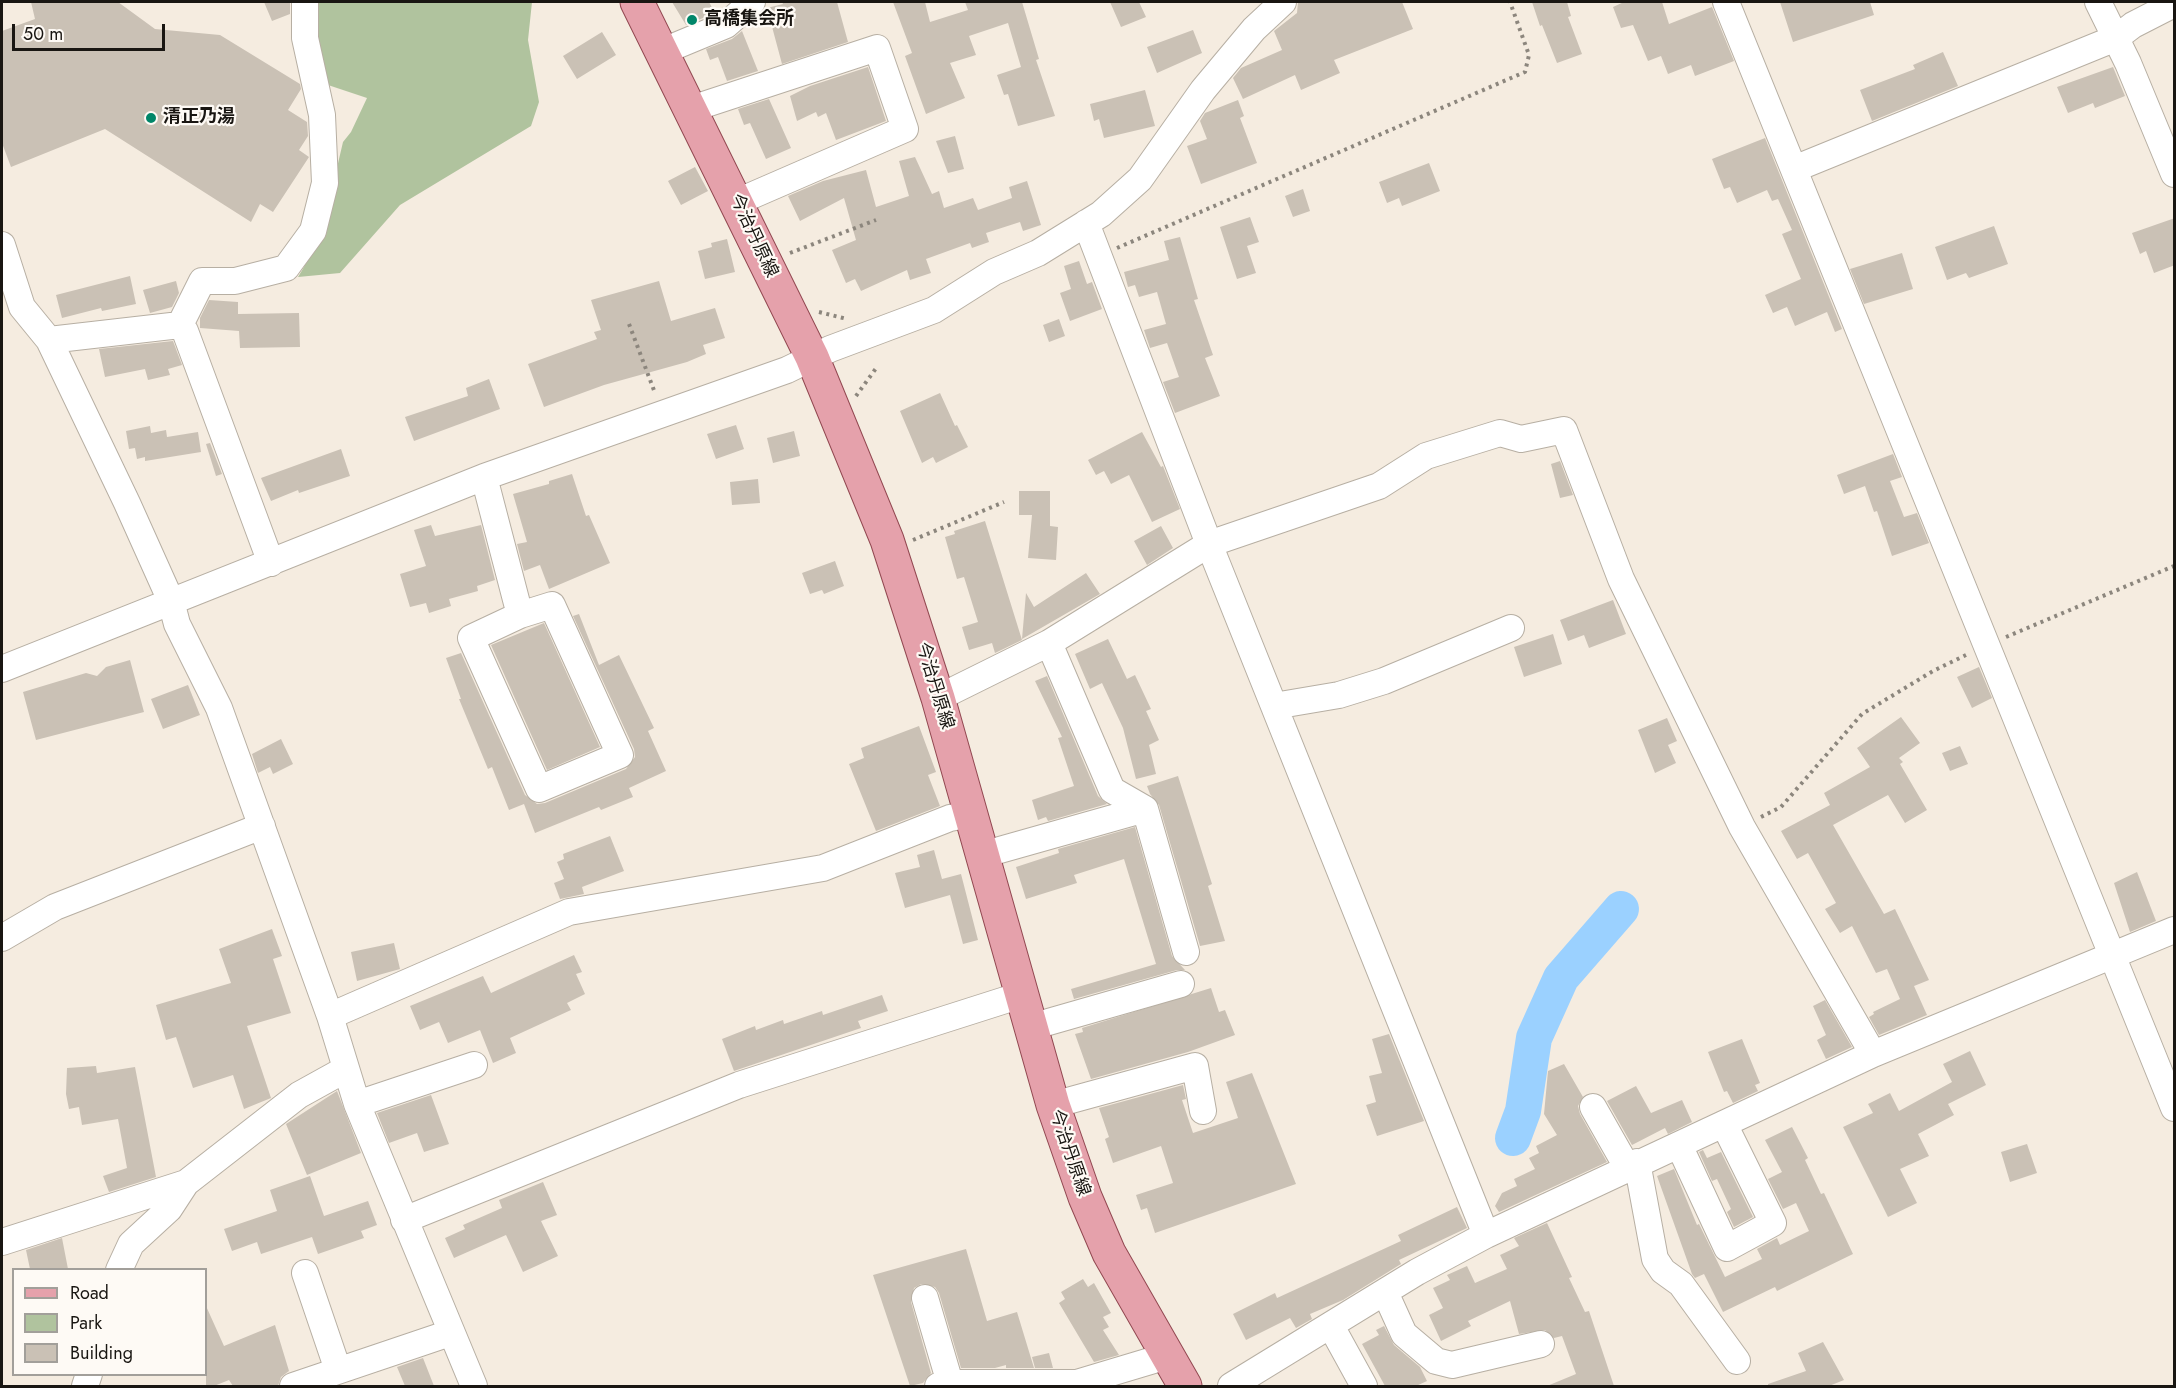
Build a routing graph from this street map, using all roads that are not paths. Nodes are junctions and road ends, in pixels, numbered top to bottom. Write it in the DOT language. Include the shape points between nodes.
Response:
graph roads {
  1 [pos="305,2"];
  2 [pos="637,2"];
  3 [pos="753,2"];
  4 [pos="1283,2"];
  5 [pos="1726,2"];
  6 [pos="2098,2"];
  7 [pos="2175,4"];
  8 [pos="2116,38"];
  9 [pos="661,52"];
  10 [pos="691,109"];
  11 [pos="1794,169"];
  12 [pos="2175,174"];
  13 [pos="737,202"];
  14 [pos="1086,223"];
  15 [pos="2,245"];
  16 [pos="180,325"];
  17 [pos="49,340"];
  18 [pos="812,357"];
  19 [pos="484,477"];
  20 [pos="1209,544"];
  21 [pos="271,562"];
  22 [pos="171,601"];
  23 [pos="519,615"];
  24 [pos="1511,628"];
  25 [pos="1049,643"];
  26 [pos="2,669"];
  27 [pos="938,698"];
  28 [pos="1274,706"];
  29 [pos="1145,809"];
  30 [pos="971,814"];
  31 [pos="262,826"];
  32 [pos="982,855"];
  33 [pos="2175,930"];
  34 [pos="2,938"];
  35 [pos="1186,952"];
  36 [pos="2112,958"];
  37 [pos="1181,984"];
  38 [pos="1021,995"];
  39 [pos="330,1016"];
  40 [pos="1031,1027"];
  41 [pos="1873,1054"];
  42 [pos="474,1065"];
  43 [pos="346,1069"];
  44 [pos="357,1104"];
  45 [pos="1053,1106"];
  46 [pos="1593,1107"];
  47 [pos="2175,1108"];
  48 [pos="1203,1111"];
  49 [pos="1724,1124"];
  50 [pos="1679,1145"];
  51 [pos="1632,1164"];
  52 [pos="186,1183"];
  53 [pos="405,1220"];
  54 [pos="1486,1235"];
  55 [pos="2,1242"];
  56 [pos="119,1268"];
  57 [pos="305,1273"];
  58 [pos="1385,1292"];
  59 [pos="925,1298"];
  60 [pos="1331,1326"];
  61 [pos="450,1333"];
  62 [pos="1541,1344"];
  63 [pos="1167,1356"];
  64 [pos="1737,1361"];
  65 [pos="338,1370"];
  66 [pos="944,1385"];
  67 [pos="293,1386"];
  68 [pos="474,1386"];
  69 [pos="1185,1386"];
  70 [pos="1231,1386"];
  71 [pos="1364,1386"];
  1 -- 16 [label="street" via="305,38 322,115 325,183 313,231 286,268 235,281 202,282"];
  2 -- 9 [label="main road, 今治丹原線"];
  3 -- 9 [label="street" via="726,25"];
  4 -- 14 [label="street" via="1254,29 1203,90 1140,179"];
  5 -- 11 [label="street"];
  6 -- 8 [label="street"];
  7 -- 8 [label="street"];
  8 -- 11 [label="street"];
  8 -- 12 [label="street"];
  9 -- 10 [label="main road, 今治丹原線"];
  10 -- 13 [label="main road, 今治丹原線"];
  10 -- 13 [label="street" via="877,48 905,129"];
  11 -- 36 [label="street"];
  13 -- 18 [label="main road, 今治丹原線"];
  14 -- 18 [label="street" via="1038,253 994,272 934,310"];
  14 -- 20 [label="street"];
  15 -- 17 [label="street" via="22,308"];
  16 -- 17 [label="street"];
  16 -- 21 [label="street"];
  17 -- 22 [label="street"];
  18 -- 19 [label="street" via="787,370"];
  18 -- 27 [label="main road, 今治丹原線" via="891,550"];
  19 -- 21 [label="street"];
  19 -- 23 [label="street"];
  20 -- 25 [label="street"];
  20 -- 28 [label="street"];
  20 -- 41 [label="street" via="1379,486 1426,456 1500,433 1521,439 1564,430 1621,579 1742,827"];
  21 -- 22 [label="street"];
  22 -- 26 [label="street"];
  22 -- 31 [label="street" via="177,624 219,708"];
  23 -- 23 [label="street" via="552,605 621,755 539,789 471,638"];
  24 -- 28 [label="street" via="1384,681 1339,695"];
  25 -- 27 [label="street"];
  25 -- 29 [label="street" via="1112,790"];
  27 -- 30 [label="main road, 今治丹原線"];
  28 -- 54 [label="street"];
  29 -- 32 [label="street"];
  29 -- 35 [label="street"];
  30 -- 32 [label="main road, 今治丹原線"];
  30 -- 39 [label="street" via="950,818 823,868 569,912"];
  31 -- 34 [label="street" via="56,907"];
  31 -- 39 [label="street"];
  32 -- 38 [label="main road, 今治丹原線"];
  33 -- 36 [label="street"];
  36 -- 41 [label="street"];
  36 -- 47 [label="street"];
  37 -- 40 [label="street"];
  38 -- 40 [label="main road, 今治丹原線"];
  38 -- 53 [label="street" via="739,1085"];
  39 -- 43 [label="street"];
  40 -- 45 [label="main road, 今治丹原線"];
  41 -- 49 [label="street"];
  42 -- 44 [label="street"];
  43 -- 44 [label="street"];
  43 -- 52 [label="street" via="300,1095"];
  44 -- 53 [label="street"];
  45 -- 48 [label="street" via="1195,1066"];
  45 -- 63 [label="main road, 今治丹原線" via="1097,1227"];
  46 -- 51 [label="street"];
  49 -- 50 [label="street"];
  49 -- 50 [label="street" via="1773,1222 1727,1248"];
  50 -- 51 [label="street"];
  51 -- 54 [label="street"];
  51 -- 64 [label="street" via="1655,1259 1663,1271 1682,1284"];
  52 -- 55 [label="street"];
  52 -- 56 [label="street" via="169,1209 131,1244"];
  53 -- 61 [label="street"];
  54 -- 58 [label="street"];
  57 -- 65 [label="street"];
  58 -- 60 [label="street"];
  58 -- 62 [label="street" via="1404,1334 1436,1361 1452,1365"];
  59 -- 66 [label="street"];
  60 -- 70 [label="street"];
  60 -- 71 [label="street"];
  61 -- 65 [label="street"];
  61 -- 68 [label="street"];
  63 -- 66 [label="street" via="1077,1383"];
  63 -- 69 [label="main road, 今治丹原線"];
  65 -- 67 [label="street"];
}
